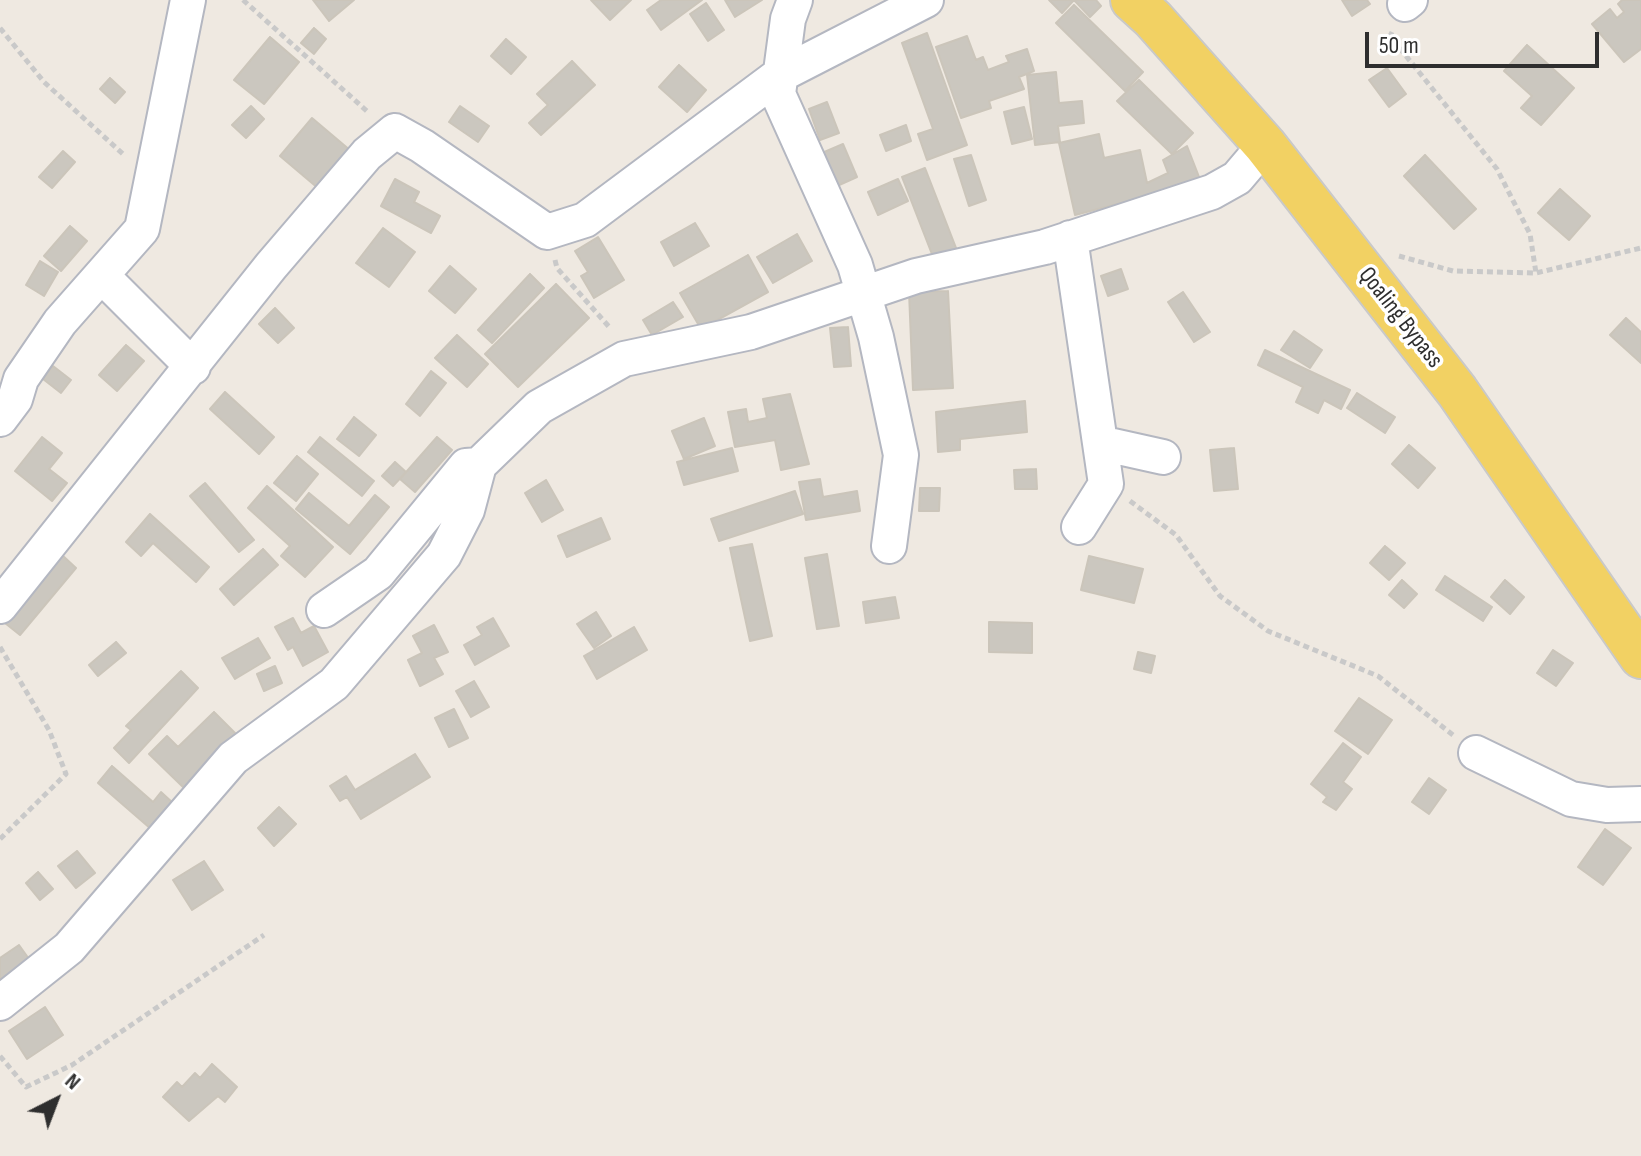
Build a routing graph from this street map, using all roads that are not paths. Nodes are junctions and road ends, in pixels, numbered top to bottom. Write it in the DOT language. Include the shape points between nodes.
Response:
graph roads {
  1 [pos="188,0"];
  2 [pos="795,0"];
  3 [pos="926,0"];
  4 [pos="1132,0"];
  5 [pos="778,76"];
  6 [pos="1265,145"];
  7 [pos="1070,238"];
  8 [pos="102,276"];
  9 [pos="865,292"];
  10 [pos="193,367"];
  11 [pos="0,419"];
  12 [pos="1100,443"];
  13 [pos="1163,457"];
  14 [pos="479,465"];
  15 [pos="1079,527"];
  16 [pos="889,546"];
  17 [pos="0,606"];
  18 [pos="324,610"];
  19 [pos="1641,657"];
  20 [pos="1476,753"];
  21 [pos="1641,804"];
  22 [pos="0,1003"];
  1 -- 8 [label="street" via="142,229"];
  2 -- 5 [label="street"];
  3 -- 5 [label="street"];
  4 -- 6 [label="main road, Qoaling Bypass"];
  5 -- 9 [label="street" via="778,94"];
  5 -- 10 [label="street" via="585,220 547,232 395,131 367,154 271,266"];
  6 -- 7 [label="street" via="1237,178 1212,192"];
  6 -- 19 [label="main road, Qoaling Bypass" via="1506,458"];
  7 -- 9 [label="street"];
  7 -- 12 [label="street"];
  8 -- 10 [label="street"];
  8 -- 11 [label="street" via="60,322"];
  9 -- 14 [label="street" via="751,332 624,359 539,407"];
  9 -- 16 [label="street" via="901,455"];
  10 -- 17 [label="street"];
  12 -- 13 [label="street"];
  12 -- 15 [label="street" via="1106,484"];
  14 -- 18 [label="street" via="466,466 378,573"];
  14 -- 22 [label="street" via="467,510 444,555 334,684 233,758 69,948"];
  20 -- 21 [label="street" via="1571,799"];
}
